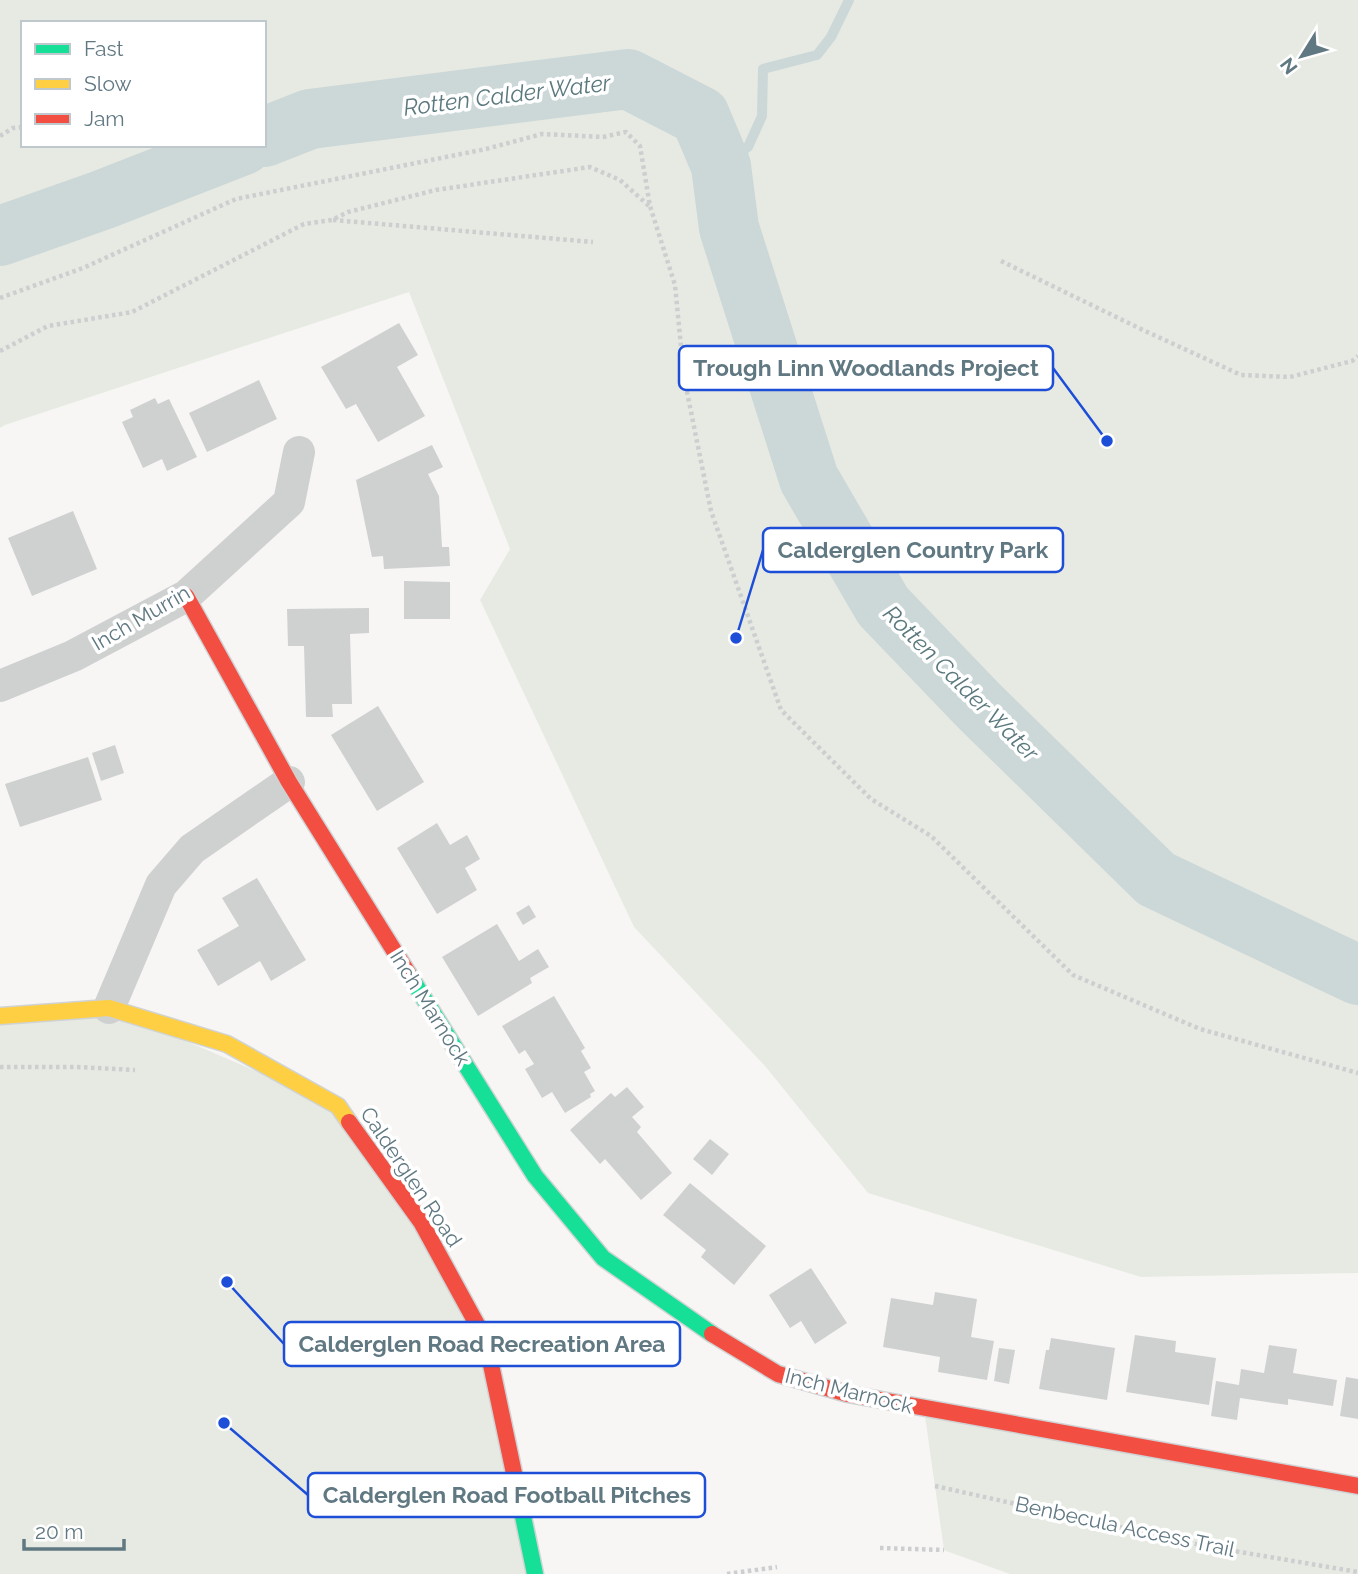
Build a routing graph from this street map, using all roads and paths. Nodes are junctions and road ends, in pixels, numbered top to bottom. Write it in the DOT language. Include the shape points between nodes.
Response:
graph roads {
  1 [pos="21,127"];
  2 [pos="0,136"];
  3 [pos="650,206"];
  4 [pos="332,220"];
  5 [pos="593,242"];
  6 [pos="1001,261"];
  7 [pos="0,298"];
  8 [pos="0,351"];
  9 [pos="1358,356"];
  10 [pos="299,453"];
  11 [pos="186,596"];
  12 [pos="0,686"];
  13 [pos="289,782"];
  14 [pos="109,1008"];
  15 [pos="0,1016"];
  16 [pos="0,1067"];
  17 [pos="135,1070"];
  18 [pos="1358,1073"];
  19 [pos="935,1486"];
  20 [pos="1358,1486"];
  21 [pos="880,1548"];
  22 [pos="944,1550"];
  23 [pos="777,1567"];
  24 [pos="1358,1572"];
  25 [pos="535,1574"];
  26 [pos="727,1574"];
  1 -- 2 [label="path"];
  3 -- 4 [label="path" via="620,180 590,167 436,190"];
  3 -- 7 [label="path" via="640,146 626,132 542,134 236,199 83,268"];
  3 -- 18 [label="path" via="675,285 684,377 711,511 781,710 872,799 931,836 1073,975 1200,1029"];
  4 -- 5 [label="path"];
  4 -- 8 [label="path" via="304,224 132,312 48,326"];
  6 -- 9 [label="path" via="1241,375 1290,377"];
  10 -- 11 [label="street, Inch Murrin" via="289,502"];
  11 -- 12 [label="street, Inch Murrin" via="73,656"];
  11 -- 13 [label="street, Inch Marnock"];
  13 -- 14 [label="street" via="192,849 162,885"];
  13 -- 20 [label="street, Inch Marnock" via="536,1176 603,1258 710,1333 778,1374 848,1394"];
  14 -- 15 [label="street, Calderglen Road"];
  14 -- 25 [label="street, Calderglen Road" via="227,1044 338,1106 421,1223 486,1341"];
  16 -- 17 [label="path"];
  19 -- 24 [label="path, Benbecula Access Trail" via="1205,1546"];
  21 -- 22 [label="path"];
  23 -- 26 [label="path"];
}
